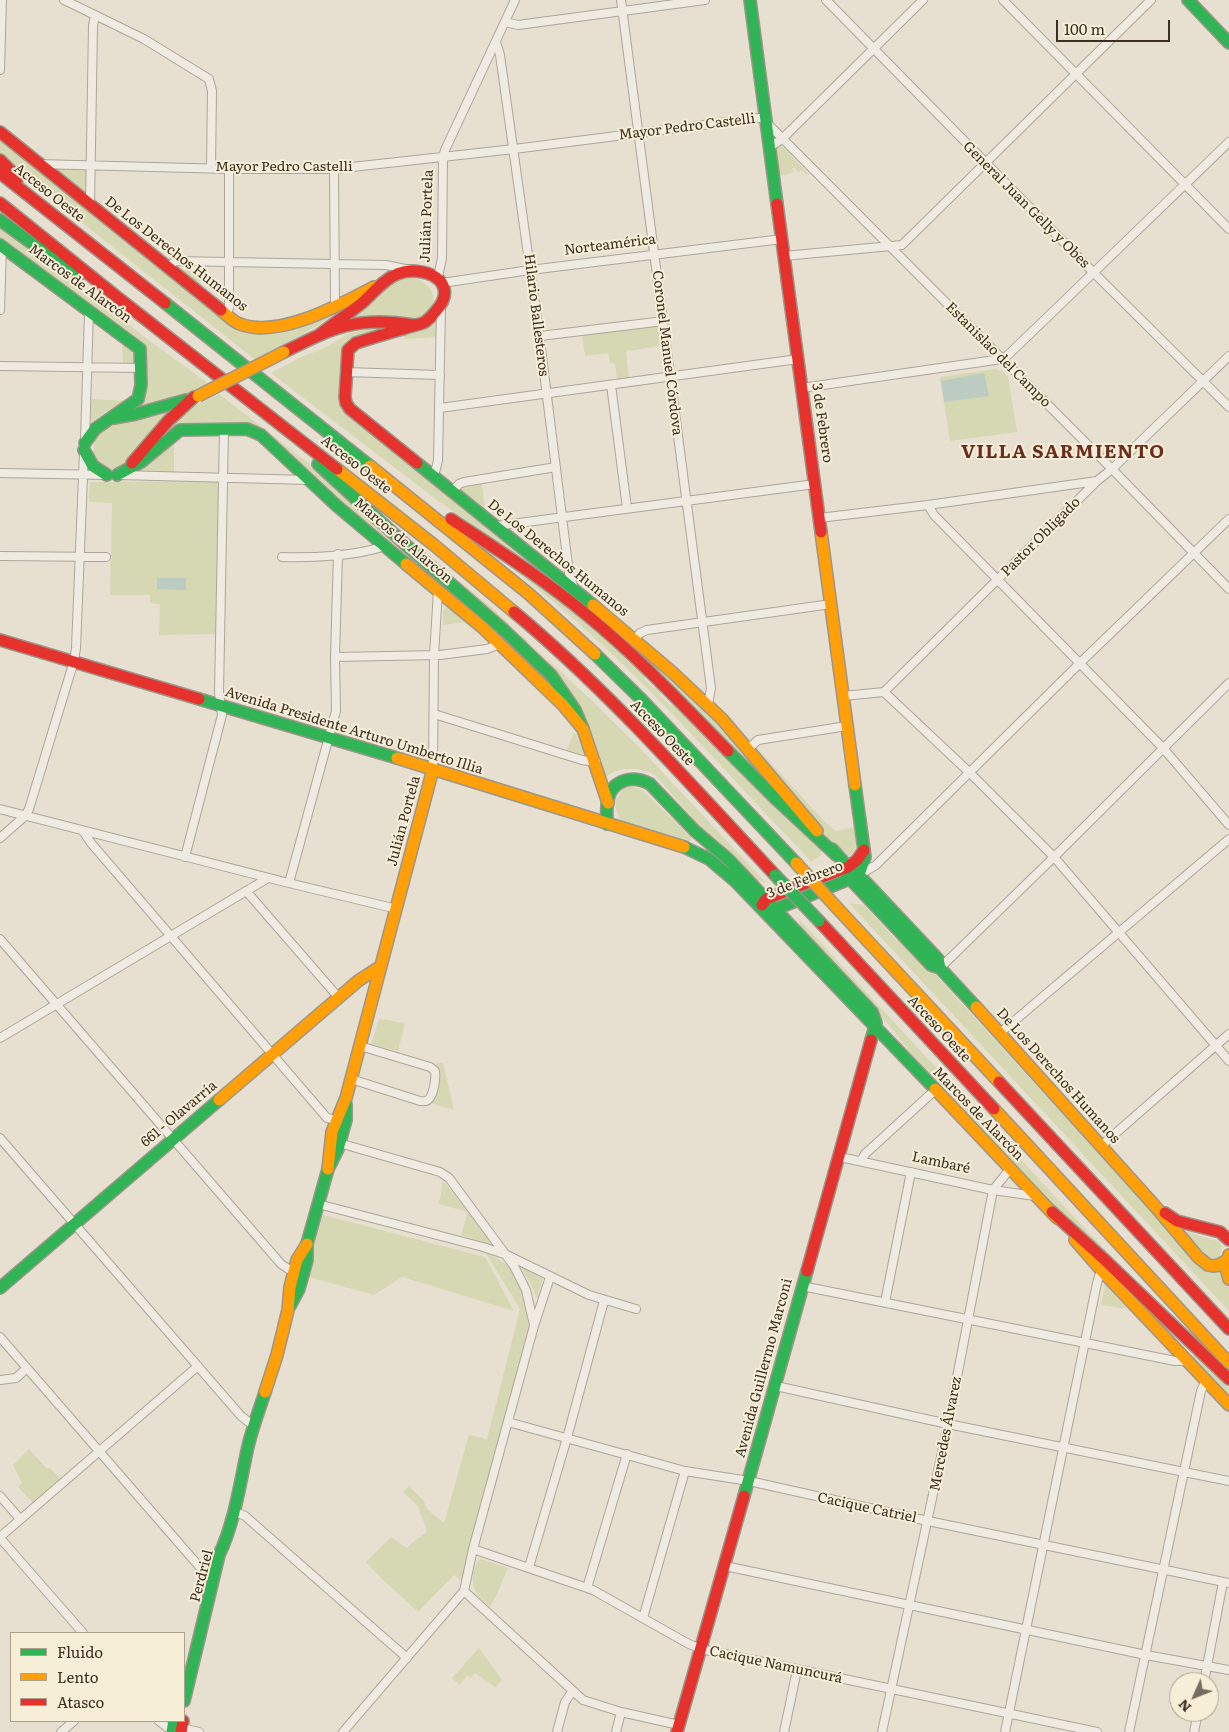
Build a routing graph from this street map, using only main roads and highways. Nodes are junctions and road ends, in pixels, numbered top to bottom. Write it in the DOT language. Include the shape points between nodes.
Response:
graph roads {
  1 [pos="750,0"];
  2 [pos="1188,0"];
  3 [pos="1229,43"];
  4 [pos="0,132"];
  5 [pos="0,160"];
  6 [pos="0,173"];
  7 [pos="0,203"];
  8 [pos="0,220"];
  9 [pos="60,221"];
  10 [pos="1,246"];
  11 [pos="411,270"];
  12 [pos="440,280"];
  13 [pos="380,284"];
  14 [pos="117,297"];
  15 [pos="441,305"];
  16 [pos="417,325"];
  17 [pos="319,335"];
  18 [pos="239,392"];
  19 [pos="196,396"];
  20 [pos="105,420"];
  21 [pos="365,462"];
  22 [pos="128,468"];
  23 [pos="0,640"];
  24 [pos="583,729"];
  25 [pos="433,769"];
  26 [pos="608,803"];
  27 [pos="607,824"];
  28 [pos="864,850"];
  29 [pos="699,853"];
  30 [pos="836,855"];
  31 [pos="848,867"];
  32 [pos="855,878"];
  33 [pos="767,907"];
  34 [pos="381,966"];
  35 [pos="872,1012"];
  36 [pos="875,1028"];
  37 [pos="346,1098"];
  38 [pos="328,1169"];
  39 [pos="1154,1204"];
  40 [pos="1052,1212"];
  41 [pos="1228,1235"];
  42 [pos="307,1244"];
  43 [pos="1228,1258"];
  44 [pos="1229,1279"];
  45 [pos="0,1288"];
  46 [pos="288,1310"];
  47 [pos="1229,1329"];
  48 [pos="1229,1362"];
  49 [pos="1229,1378"];
  50 [pos="264,1398"];
  51 [pos="1229,1405"];
  52 [pos="244,1469"];
  53 [pos="225,1543"];
  54 [pos="205,1616"];
  55 [pos="185,1697"];
  56 [pos="678,1728"];
  1 -- 28 [label="main road, 3 de Febrero"];
  2 -- 3 [label="main road"];
  4 -- 13 [label="main road, De Los Derechos Humanos" via="226,315 244,326 274,327 302,319"];
  5 -- 9 [label="main road"];
  6 -- 9 [label="main road, Acceso Oeste"];
  7 -- 14 [label="main road, Acceso Oeste"];
  8 -- 14 [label="main road" via="62,265"];
  9 -- 21 [label="main road, Acceso Oeste"];
  10 -- 20 [label="main road, Marcos de Alarcón" via="140,349 138,400"];
  11 -- 12 [label="main road, Norteamérica" via="430,272"];
  11 -- 13 [label="main road, De Los Derechos Humanos"];
  12 -- 15 [label="main road, Julián Portela"];
  13 -- 17 [label="main road" via="364,301"];
  14 -- 18 [label="main road, Acceso Oeste"];
  15 -- 16 [label="main road, De Los Derechos Humanos" via="432,316"];
  16 -- 17 [label="main road" via="369,322"];
  16 -- 30 [label="main road, De Los Derechos Humanos" via="351,346 346,354 345,372 345,397 350,409 635,639 708,705"];
  17 -- 19 [label="main road, bridge"];
  18 -- 24 [label="main road" via="551,675 575,710"];
  18 -- 48 [label="main road, Acceso Oeste, bridge" via="448,556 538,632 629,719"];
  19 -- 20 [label="main road"];
  19 -- 22 [label="main road" via="161,428"];
  20 -- 22 [label="main road, Marcos de Alarcón" via="92,431 85,446 89,461 112,475"];
  21 -- 30 [label="main road" via="512,559 605,630"];
  21 -- 47 [label="main road, Acceso Oeste, bridge" via="569,629 642,700"];
  22 -- 24 [label="main road, Marcos de Alarcón" via="141,462 180,430 247,429 261,434 337,506 500,644"];
  23 -- 25 [label="main road, Avenida Presidente Arturo Umberto Illia"];
  24 -- 26 [label="main road, Marcos de Alarcón"];
  25 -- 27 [label="main road, Avenida Presidente Arturo Umberto Illia"];
  25 -- 34 [label="main road, Julián Portela"];
  26 -- 27 [label="main road, Marcos de Alarcón"];
  26 -- 33 [label="main road, Marcos de Alarcón" via="612,790 623,780 635,778 648,783 728,860"];
  27 -- 29 [label="main road, Avenida Presidente Arturo Umberto Illia"];
  28 -- 31 [label="main road, 3 de Febrero"];
  28 -- 32 [label="main road, 3 de Febrero" via="864,863"];
  29 -- 33 [label="main road, Marcos de Alarcón" via="723,868"];
  30 -- 31 [label="main road, De Los Derechos Humanos"];
  31 -- 32 [label="main road, De Los Derechos Humanos"];
  31 -- 33 [label="main road, 3 de Febrero"];
  32 -- 33 [label="main road, 3 de Febrero"];
  32 -- 39 [label="main road, De Los Derechos Humanos"];
  33 -- 35 [label="main road, Marcos de Alarcón"];
  33 -- 36 [label="main road, Marcos de Alarcón"];
  34 -- 37 [label="main road, Julián Portela"];
  34 -- 45 [label="main road, 661 - Olavarría" via="358,981"];
  35 -- 36 [label="main road, Avenida Guillermo Marconi"];
  36 -- 40 [label="main road, Marcos de Alarcón"];
  36 -- 56 [label="main road, Avenida Guillermo Marconi"];
  37 -- 38 [label="main road" via="329,1145"];
  37 -- 38 [label="main road" via="346,1120"];
  38 -- 42 [label="main road"];
  39 -- 41 [label="main road, De Los Derechos Humanos" via="1177,1221"];
  39 -- 43 [label="main road, De Los Derechos Humanos" via="1202,1261 1213,1266"];
  40 -- 49 [label="main road"];
  40 -- 51 [label="main road, Marcos de Alarcón" via="1101,1270"];
  42 -- 46 [label="main road" via="307,1260 299,1288"];
  42 -- 46 [label="main road" via="297,1260"];
  43 -- 44 [label="main road, De Los Derechos Humanos" via="1226,1271"];
  46 -- 50 [label="main road"];
  50 -- 52 [label="main road"];
  50 -- 52 [label="main road" via="262,1424"];
  52 -- 53 [label="main road"];
  53 -- 54 [label="main road" via="212,1580"];
  53 -- 54 [label="main road, Perdriel" via="215,1595"];
  54 -- 55 [label="main road"];
}
